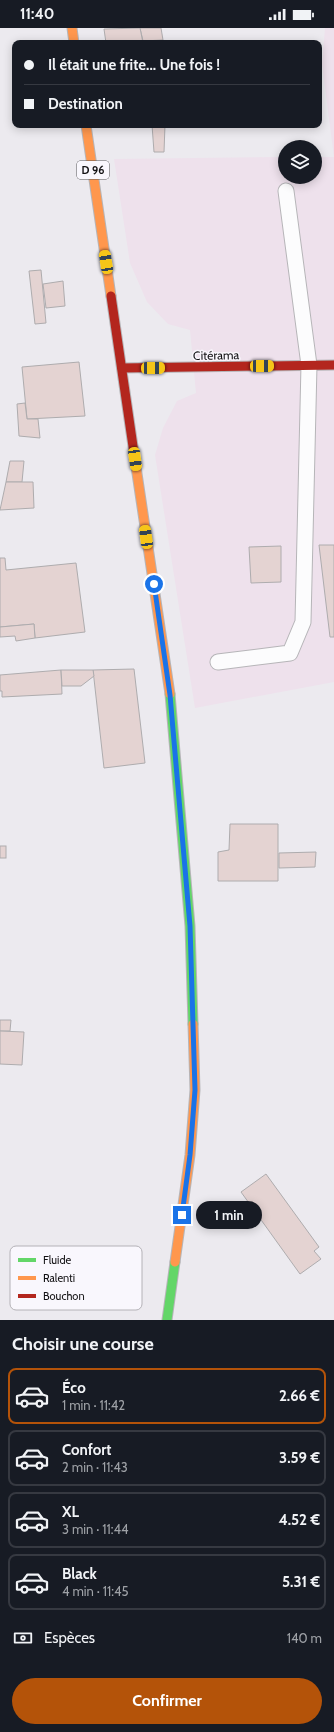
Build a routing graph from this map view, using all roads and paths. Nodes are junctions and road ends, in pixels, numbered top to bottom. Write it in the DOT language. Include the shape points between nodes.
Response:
graph roads {
  1 [pos="72,28"];
  2 [pos="74,40"];
  3 [pos="86,128"];
  4 [pos="286,191"];
  5 [pos="309,365"];
  6 [pos="334,365"];
  7 [pos="122,368"];
  8 [pos="218,662"];
  9 [pos="167,1320"];
  1 -- 2 [label="main road"];
  3 -- 7 [label="main road, D 96"];
  4 -- 5 [label="lane"];
  5 -- 6 [label="main road, Citérama"];
  5 -- 7 [label="main road, Citérama"];
  5 -- 8 [label="lane" via="303,622 290,653"];
  7 -- 9 [label="main road, D 96" via="170,695 190,926 195,1090 190,1155"];
}
